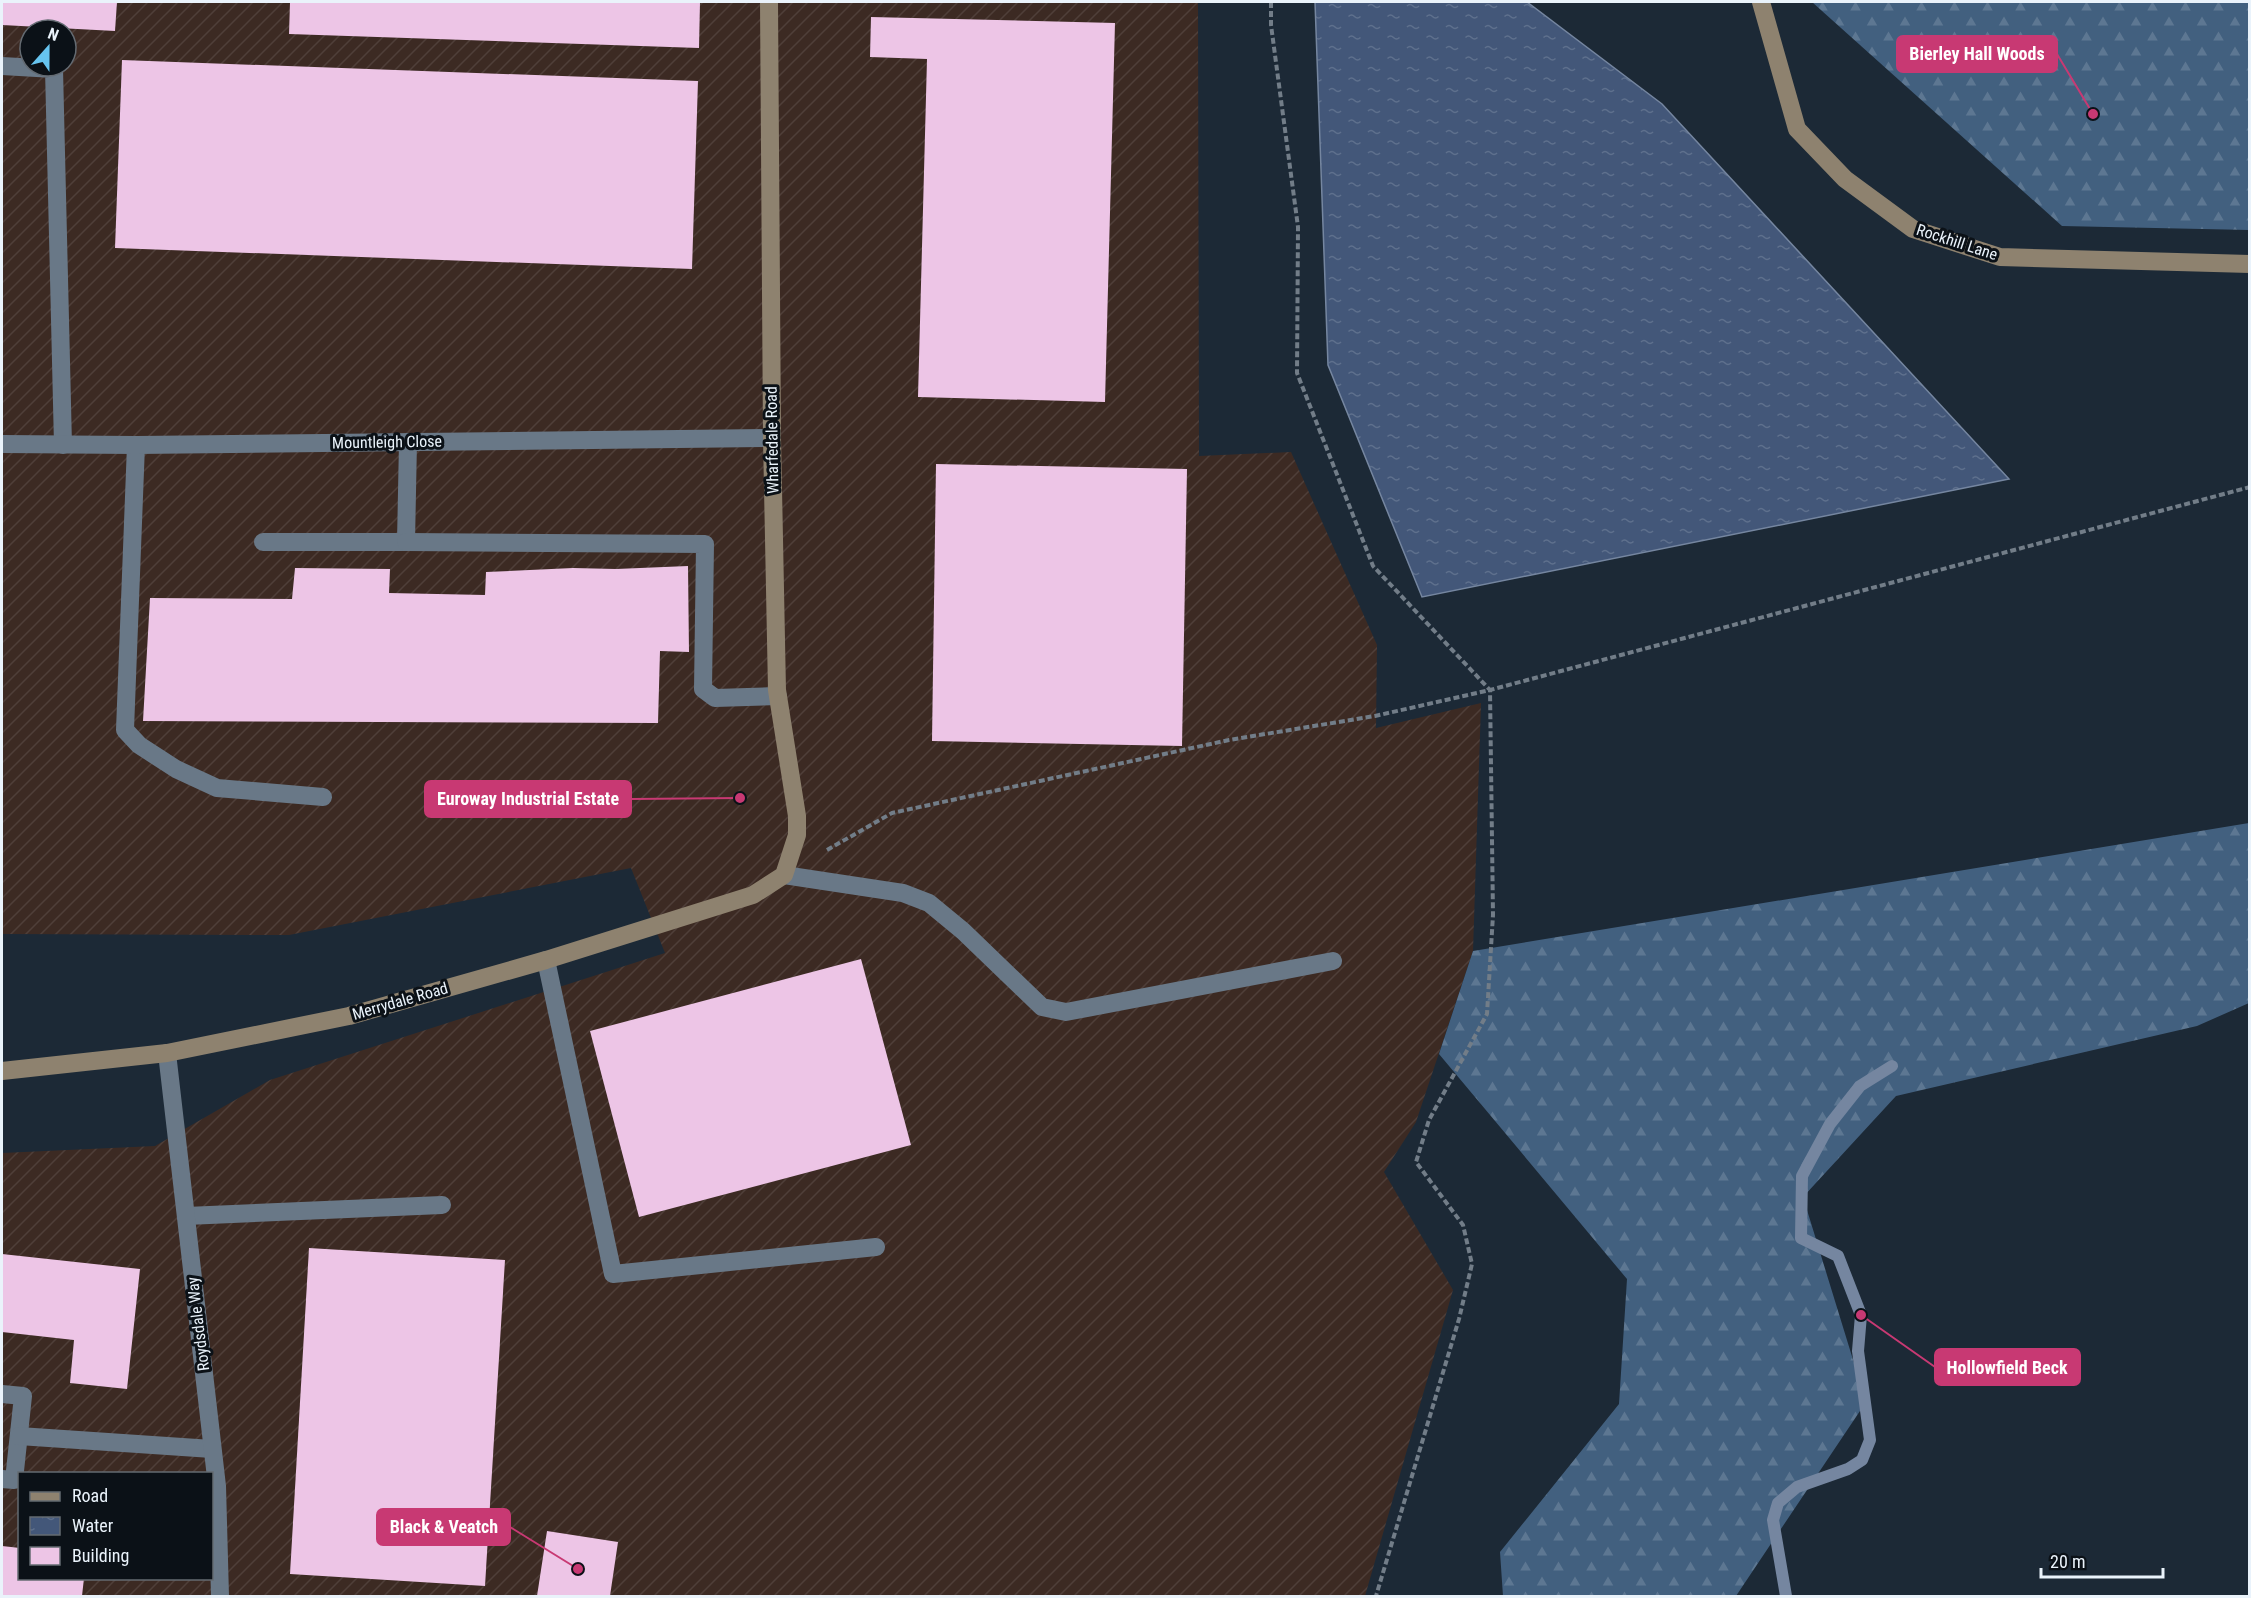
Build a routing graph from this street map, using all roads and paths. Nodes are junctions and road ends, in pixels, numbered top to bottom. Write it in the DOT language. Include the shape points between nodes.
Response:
graph roads {
  1 [pos="770,2"];
  2 [pos="1271,2"];
  3 [pos="1761,2"];
  4 [pos="2,66"];
  5 [pos="2250,264"];
  6 [pos="772,438"];
  7 [pos="408,442"];
  8 [pos="2,444"];
  9 [pos="63,445"];
  10 [pos="136,445"];
  11 [pos="2250,487"];
  12 [pos="263,542"];
  13 [pos="406,542"];
  14 [pos="1490,690"];
  15 [pos="778,696"];
  16 [pos="323,797"];
  17 [pos="784,874"];
  18 [pos="546,960"];
  19 [pos="1333,961"];
  20 [pos="167,1053"];
  21 [pos="2,1071"];
  22 [pos="442,1205"];
  23 [pos="186,1216"];
  24 [pos="876,1247"];
  25 [pos="2,1394"];
  26 [pos="20,1436"];
  27 [pos="212,1449"];
  28 [pos="2,1479"];
  29 [pos="220,1596"];
  30 [pos="1376,1596"];
  1 -- 6 [label="street, Wharfedale Road"];
  2 -- 14 [label="path" via="1298,227 1297,373 1372,566"];
  3 -- 5 [label="street, Rockhill Lane" via="1797,129 1845,179 1913,229 2000,257"];
  4 -- 9 [label="street" via="54,69"];
  6 -- 7 [label="street, Mountleigh Close"];
  6 -- 15 [label="street, Wharfedale Road"];
  7 -- 10 [label="street, Mountleigh Close"];
  7 -- 13 [label="street"];
  8 -- 9 [label="street, Mountleigh Close"];
  9 -- 10 [label="street, Mountleigh Close"];
  10 -- 16 [label="street" via="125,730 139,745 176,769 217,788"];
  11 -- 14 [label="path"];
  12 -- 13 [label="street"];
  13 -- 15 [label="street" via="705,544 703,689 715,698"];
  14 -- 17 [label="path" via="1375,716 1229,740 892,813"];
  14 -- 30 [label="path" via="1493,915 1487,1014 1428,1120 1416,1162 1463,1225 1472,1264"];
  15 -- 17 [label="street, Wharfedale Road" via="797,816 797,835"];
  17 -- 18 [label="street, Merrydale Road" via="753,895"];
  17 -- 19 [label="street" via="903,892 929,903 1042,1007 1066,1012"];
  18 -- 20 [label="street, Merrydale Road" via="349,1016"];
  18 -- 24 [label="street" via="613,1275"];
  20 -- 21 [label="street, Merrydale Road"];
  20 -- 23 [label="street, Roydsdale Way"];
  22 -- 23 [label="street"];
  23 -- 27 [label="street, Roydsdale Way"];
  25 -- 26 [label="street" via="23,1396"];
  26 -- 27 [label="street"];
  26 -- 28 [label="street" via="14,1480"];
  27 -- 29 [label="street, Roydsdale Way"];
}
